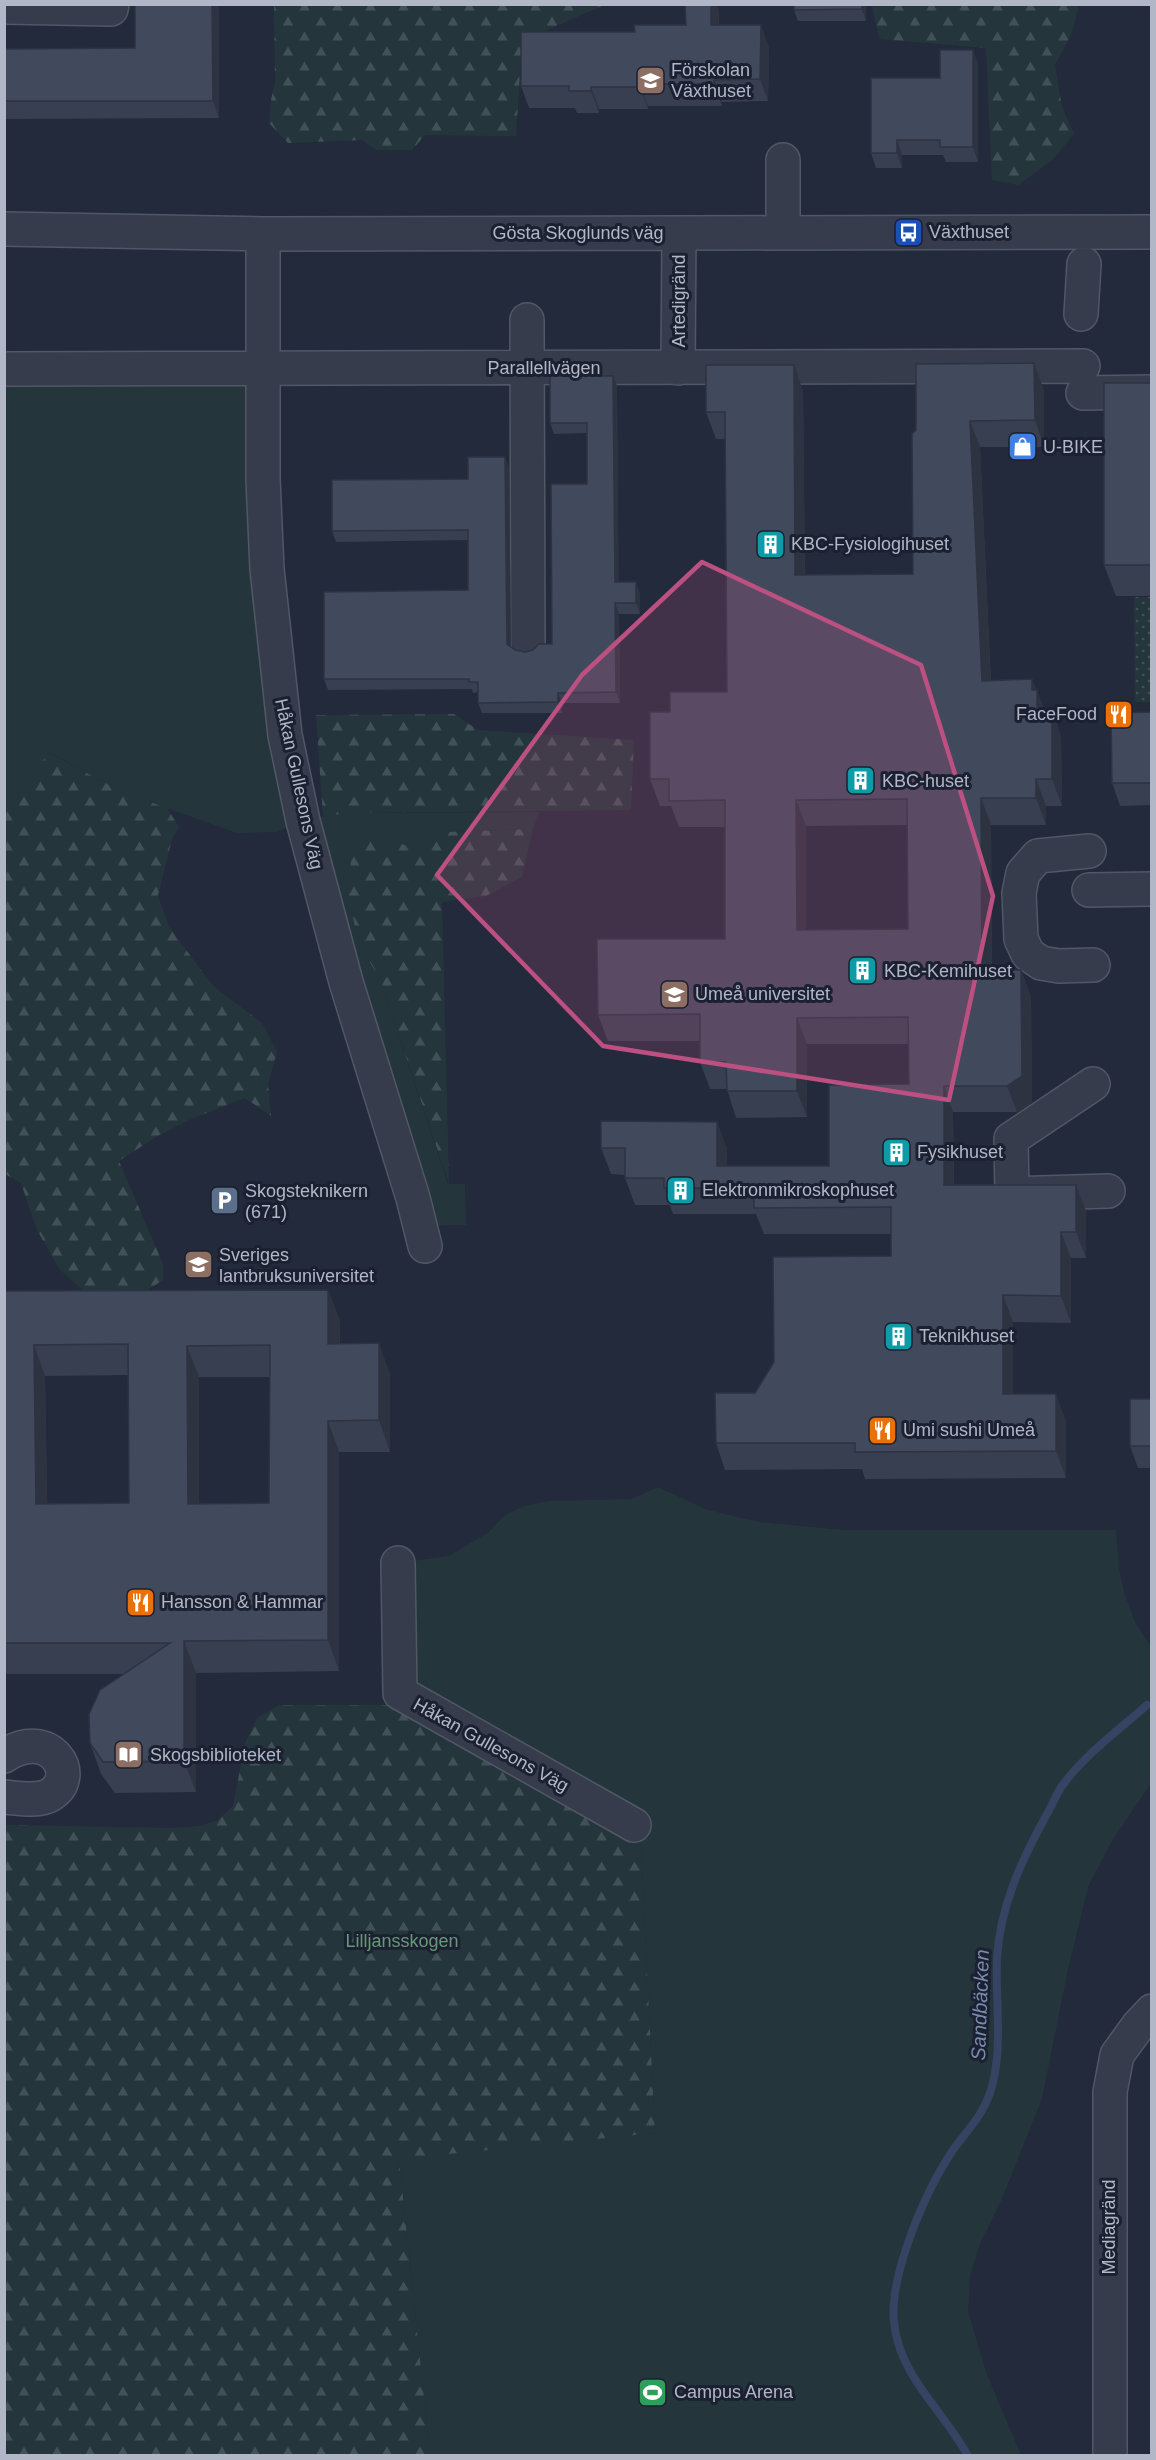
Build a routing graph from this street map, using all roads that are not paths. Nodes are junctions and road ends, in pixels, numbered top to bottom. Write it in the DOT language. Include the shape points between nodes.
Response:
graph roads {
  1 [pos="112,4"];
  2 [pos="4,7"];
  3 [pos="783,160"];
  4 [pos="4,229"];
  5 [pos="1152,232"];
  6 [pos="783,233"];
  7 [pos="263,234"];
  8 [pos="679,234"];
  9 [pos="1084,264"];
  10 [pos="1081,314"];
  11 [pos="526,320"];
  12 [pos="264,368"];
  13 [pos="526,368"];
  14 [pos="678,368"];
  15 [pos="4,369"];
  16 [pos="1152,392"];
  17 [pos="528,644"];
  18 [pos="1089,851"];
  19 [pos="1152,889"];
  20 [pos="1089,890"];
  21 [pos="1093,965"];
  22 [pos="1093,1084"];
  23 [pos="1108,1191"];
  24 [pos="425,1246"];
  25 [pos="398,1563"];
  26 [pos="4,1756"];
  27 [pos="4,1797"];
  28 [pos="634,1825"];
  29 [pos="1152,2011"];
  30 [pos="1110,2456"];
  1 -- 2 [label="street" via="111,9"];
  3 -- 6 [label="street"];
  4 -- 7 [label="street, Gösta Skoglunds väg"];
  5 -- 6 [label="street, Gösta Skoglunds väg"];
  6 -- 8 [label="street, Gösta Skoglunds väg"];
  7 -- 8 [label="street, Gösta Skoglunds väg"];
  7 -- 12 [label="street, Håkan Gullesons Väg"];
  8 -- 14 [label="street, Artedigränd"];
  9 -- 10 [label="street"];
  11 -- 13 [label="street"];
  12 -- 13 [label="street, Parallellvägen"];
  12 -- 15 [label="street, Parallellvägen"];
  12 -- 24 [label="street, Håkan Gullesons Väg" via="262,479 267,569 285,735 303,821 346,982"];
  13 -- 14 [label="street, Parallellvägen"];
  13 -- 17 [label="street"];
  14 -- 16 [label="street, Parallellvägen" via="1083,380"];
  18 -- 21 [label="street" via="1038,855 1023,873 1019,893 1021,939 1028,954 1041,963"];
  19 -- 20 [label="street"];
  22 -- 23 [label="street" via="1011,1139 1012,1194"];
  25 -- 28 [label="street, Håkan Gullesons Väg" via="400,1693"];
  26 -- 27 [label="street" via="15,1749 42,1746 58,1757 62,1778 49,1796"];
  29 -- 30 [label="street, Mediagränd" via="1117,2055 1110,2092"];
}
